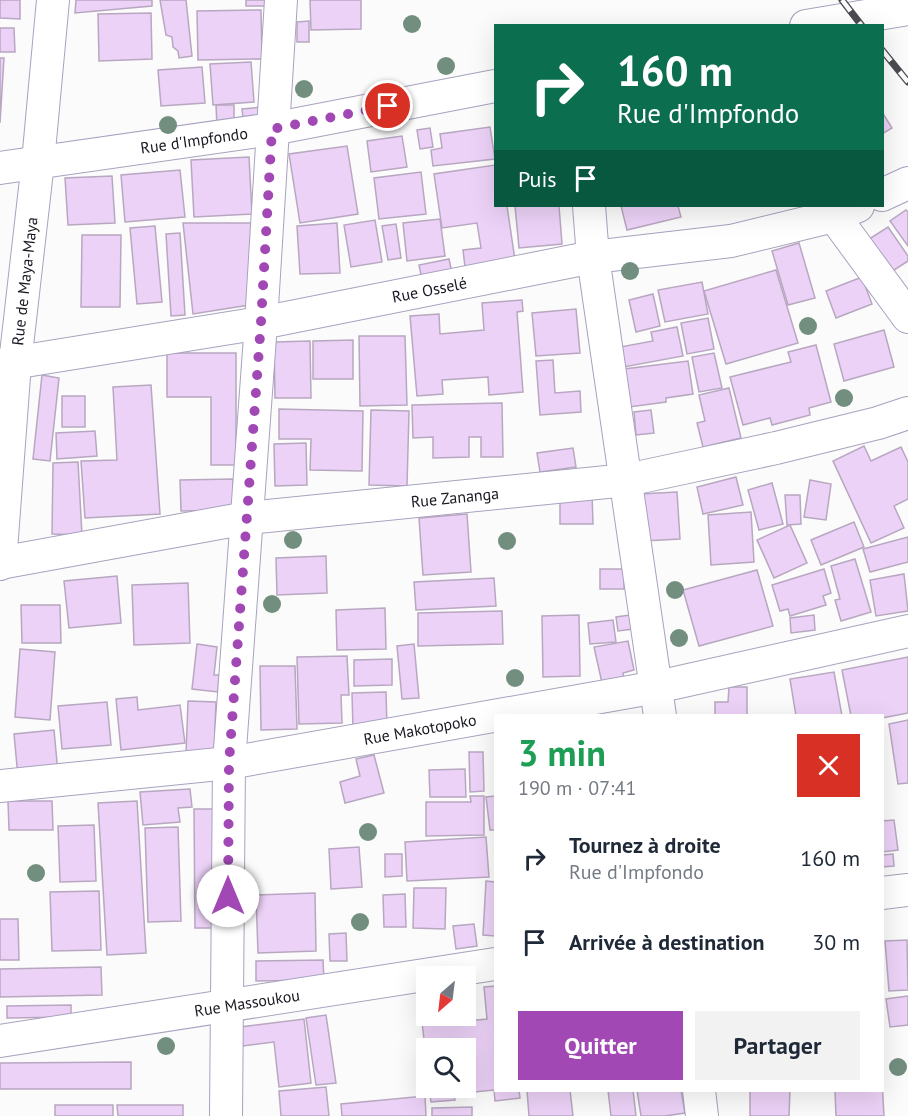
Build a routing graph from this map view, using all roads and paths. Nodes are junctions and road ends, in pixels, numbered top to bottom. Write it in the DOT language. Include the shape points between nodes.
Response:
graph roads {
  1 [pos="53,0"];
  2 [pos="280,0"];
  3 [pos="908,9"];
  4 [pos="818,24"];
  5 [pos="494,86"];
  6 [pos="272,129"];
  7 [pos="38,162"];
  8 [pos="0,168"];
  9 [pos="908,183"];
  10 [pos="884,194"];
  11 [pos="589,207"];
  12 [pos="846,211"];
  13 [pos="593,257"];
  14 [pos="908,316"];
  15 [pos="261,322"];
  16 [pos="8,364"];
  17 [pos="908,413"];
  18 [pos="627,480"];
  19 [pos="246,518"];
  20 [pos="0,563"];
  21 [pos="908,631"];
  22 [pos="659,701"];
  23 [pos="569,714"];
  24 [pos="494,725"];
  25 [pos="229,763"];
  26 [pos="0,786"];
  27 [pos="908,890"];
  28 [pos="884,893"];
  29 [pos="494,964"];
  30 [pos="227,1006"];
  31 [pos="0,1041"];
  32 [pos="699,1092"];
  33 [pos="226,1116"];
  34 [pos="702,1116"];
  1 -- 7 [label="street, Rue de Maya-Maya"];
  2 -- 6 [label="street"];
  3 -- 4 [label="street"];
  5 -- 6 [label="street, Rue d'Impfondo"];
  6 -- 7 [label="street, Rue d'Impfondo"];
  6 -- 15 [label="street"];
  7 -- 8 [label="street, Rue d'Impfondo"];
  7 -- 16 [label="street, Rue de Maya-Maya"];
  9 -- 10 [label="street"];
  11 -- 13 [label="street"];
  12 -- 13 [label="street, Rue Osselé" via="730,241"];
  12 -- 14 [label="street"];
  13 -- 15 [label="street, Rue Osselé"];
  13 -- 18 [label="street"];
  15 -- 16 [label="street, Rue Osselé"];
  15 -- 19 [label="street"];
  16 -- 20 [label="street, Rue de Maya-Maya"];
  17 -- 18 [label="street, Rue Zananga"];
  18 -- 19 [label="street, Rue Zananga"];
  18 -- 22 [label="street"];
  19 -- 20 [label="street, Rue Zananga"];
  19 -- 25 [label="street"];
  21 -- 22 [label="street, Rue Makotopoko"];
  22 -- 23 [label="street, Rue Makotopoko"];
  24 -- 25 [label="street, Rue Makotopoko"];
  25 -- 26 [label="street, Rue Makotopoko"];
  25 -- 30 [label="street"];
  27 -- 28 [label="street"];
  29 -- 30 [label="street, Rue Massoukou"];
  30 -- 31 [label="street, Rue Massoukou"];
  30 -- 33 [label="street"];
  32 -- 34 [label="street"];
}
